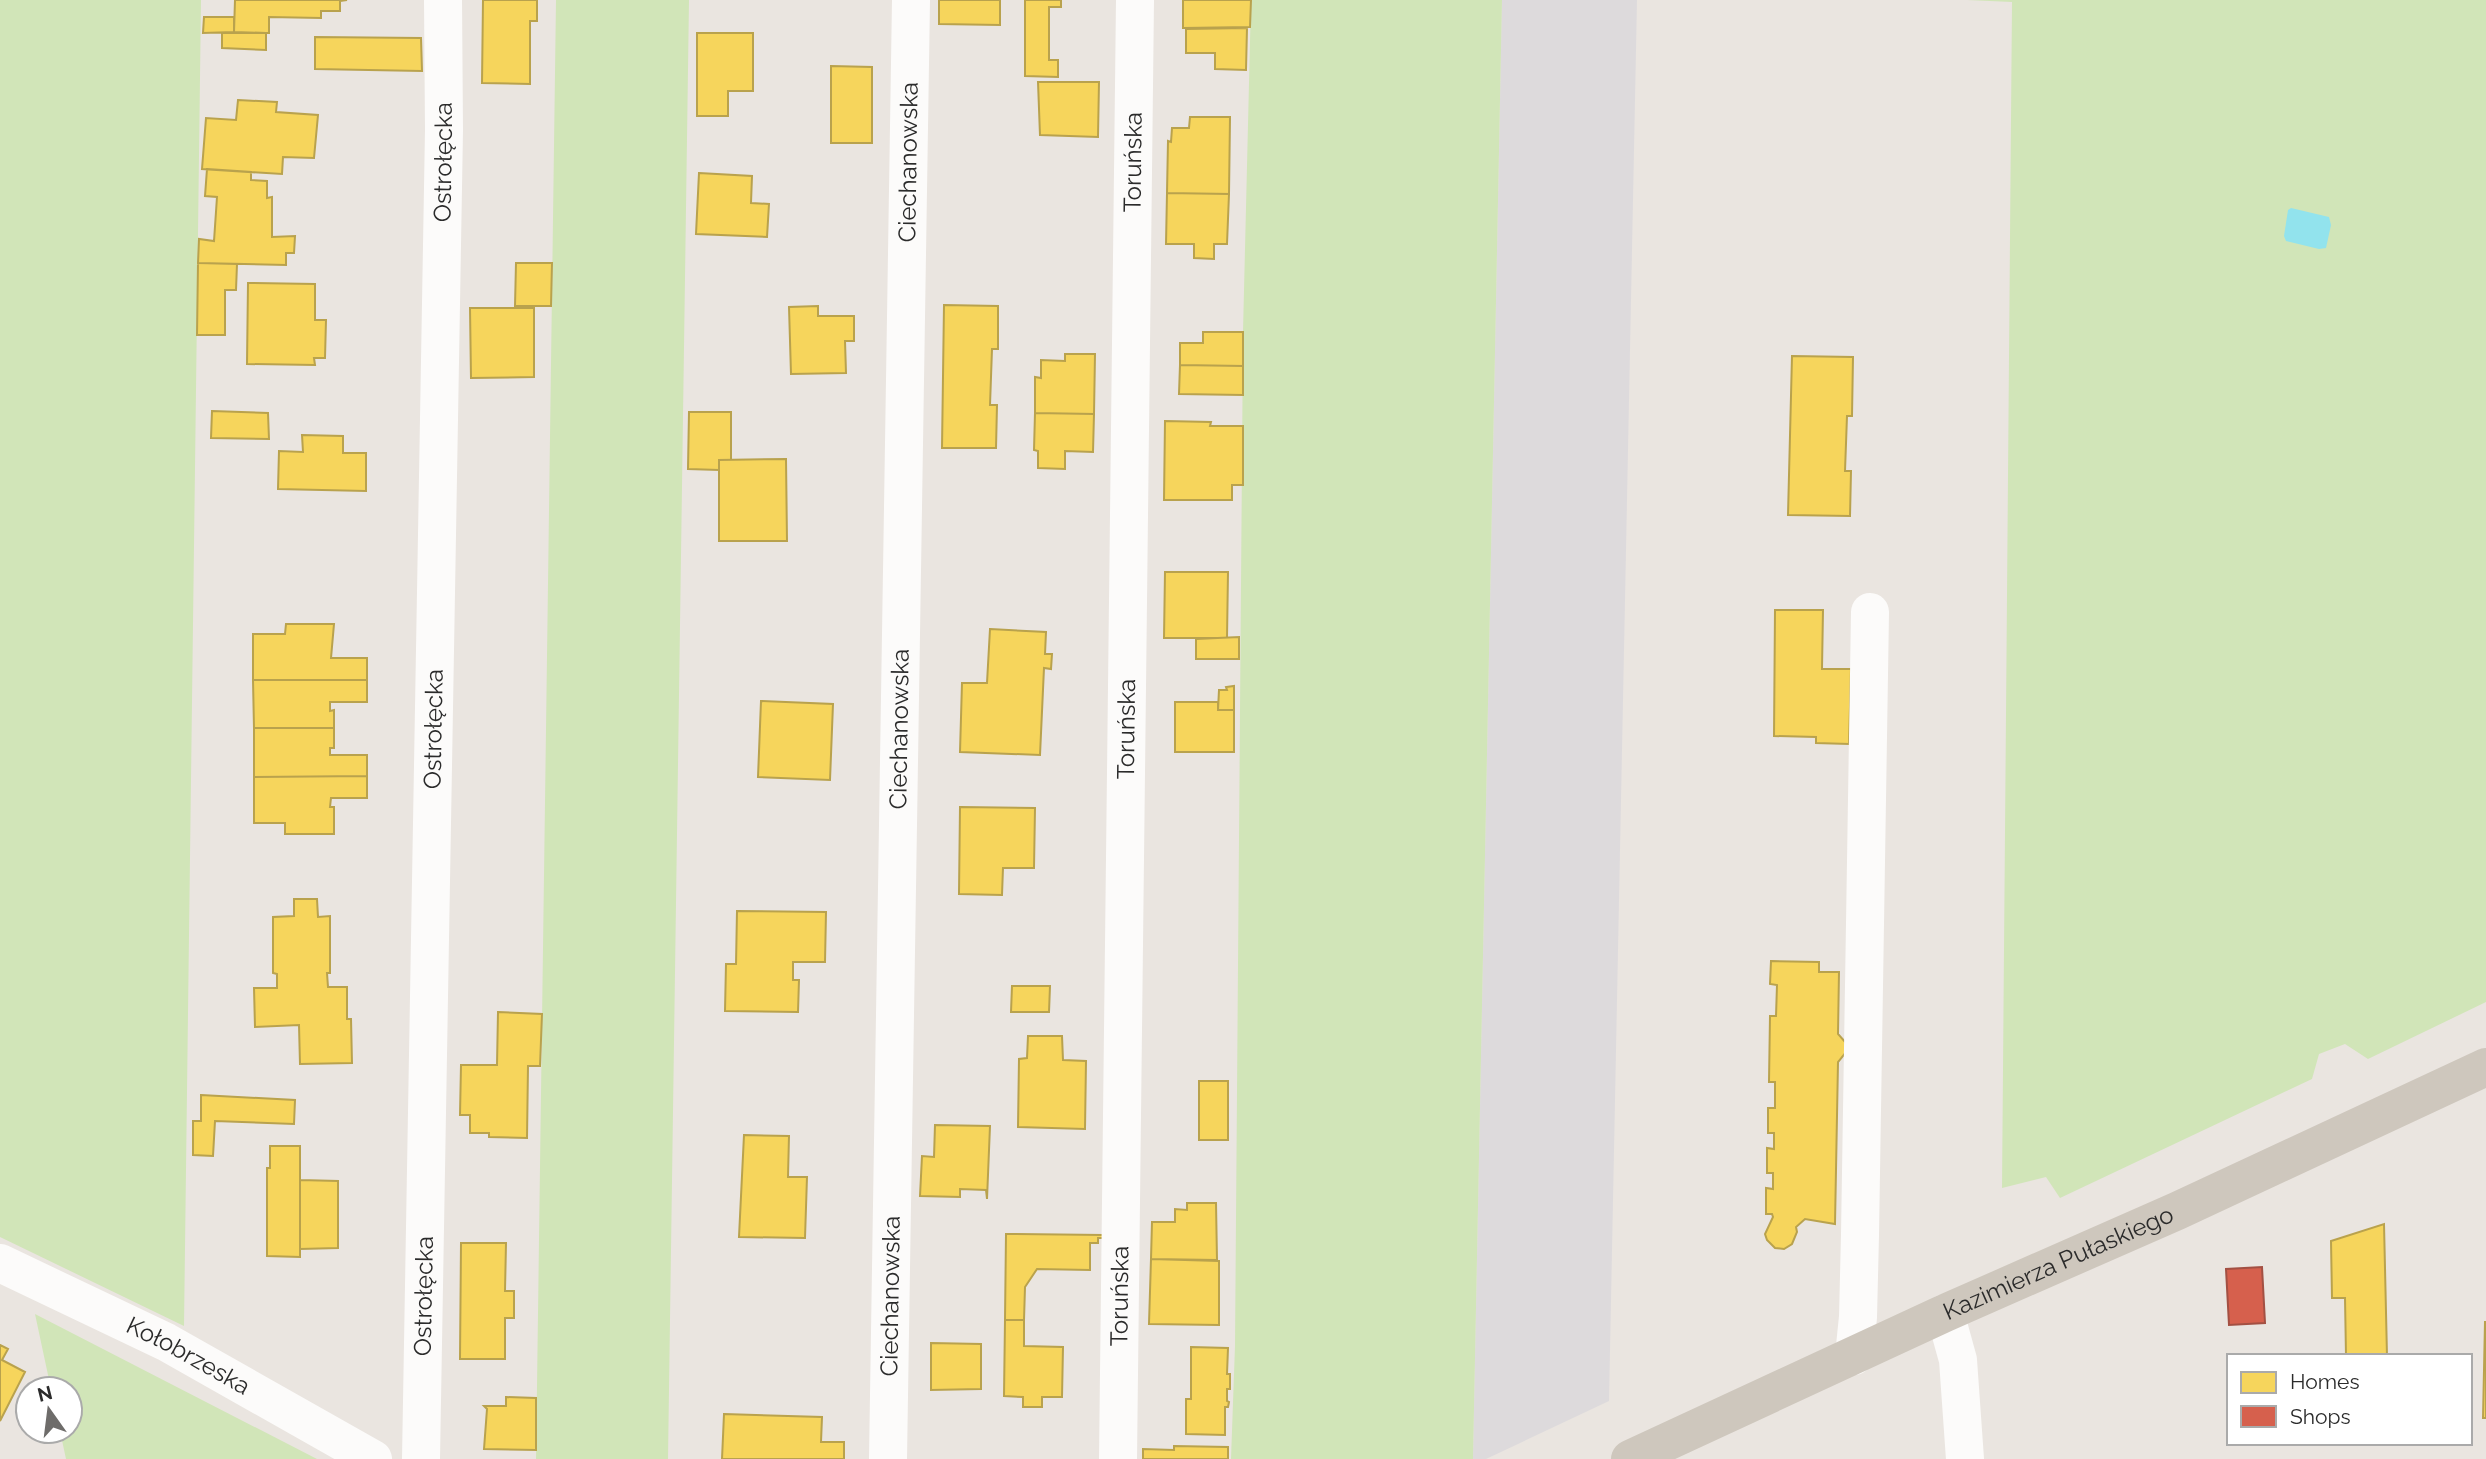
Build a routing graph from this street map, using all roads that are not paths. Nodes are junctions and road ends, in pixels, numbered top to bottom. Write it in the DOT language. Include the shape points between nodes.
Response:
graph roads {
  1 [pos="443,0"];
  2 [pos="911,0"];
  3 [pos="1135,0"];
  4 [pos="1870,612"];
  5 [pos="2486,1067"];
  6 [pos="0,1263"];
  7 [pos="1945,1312"];
  8 [pos="1854,1356"];
  9 [pos="373,1459"];
  10 [pos="421,1459"];
  11 [pos="888,1459"];
  12 [pos="1118,1459"];
  13 [pos="1630,1459"];
  14 [pos="1965,1459"];
  1 -- 10 [label="street, Ostrołęcka"];
  2 -- 11 [label="street, Ciechanowska"];
  3 -- 12 [label="street, Toruńska"];
  4 -- 8 [label="street"];
  5 -- 7 [label="main road, Kazimierza Pułaskiego" via="2177,1211"];
  6 -- 9 [label="street, Kołobrzeska" via="166,1342"];
  7 -- 8 [label="main road, Kazimierza Pułaskiego"];
  7 -- 14 [label="street" via="1958,1360"];
  8 -- 13 [label="main road, Kazimierza Pułaskiego"];
}
